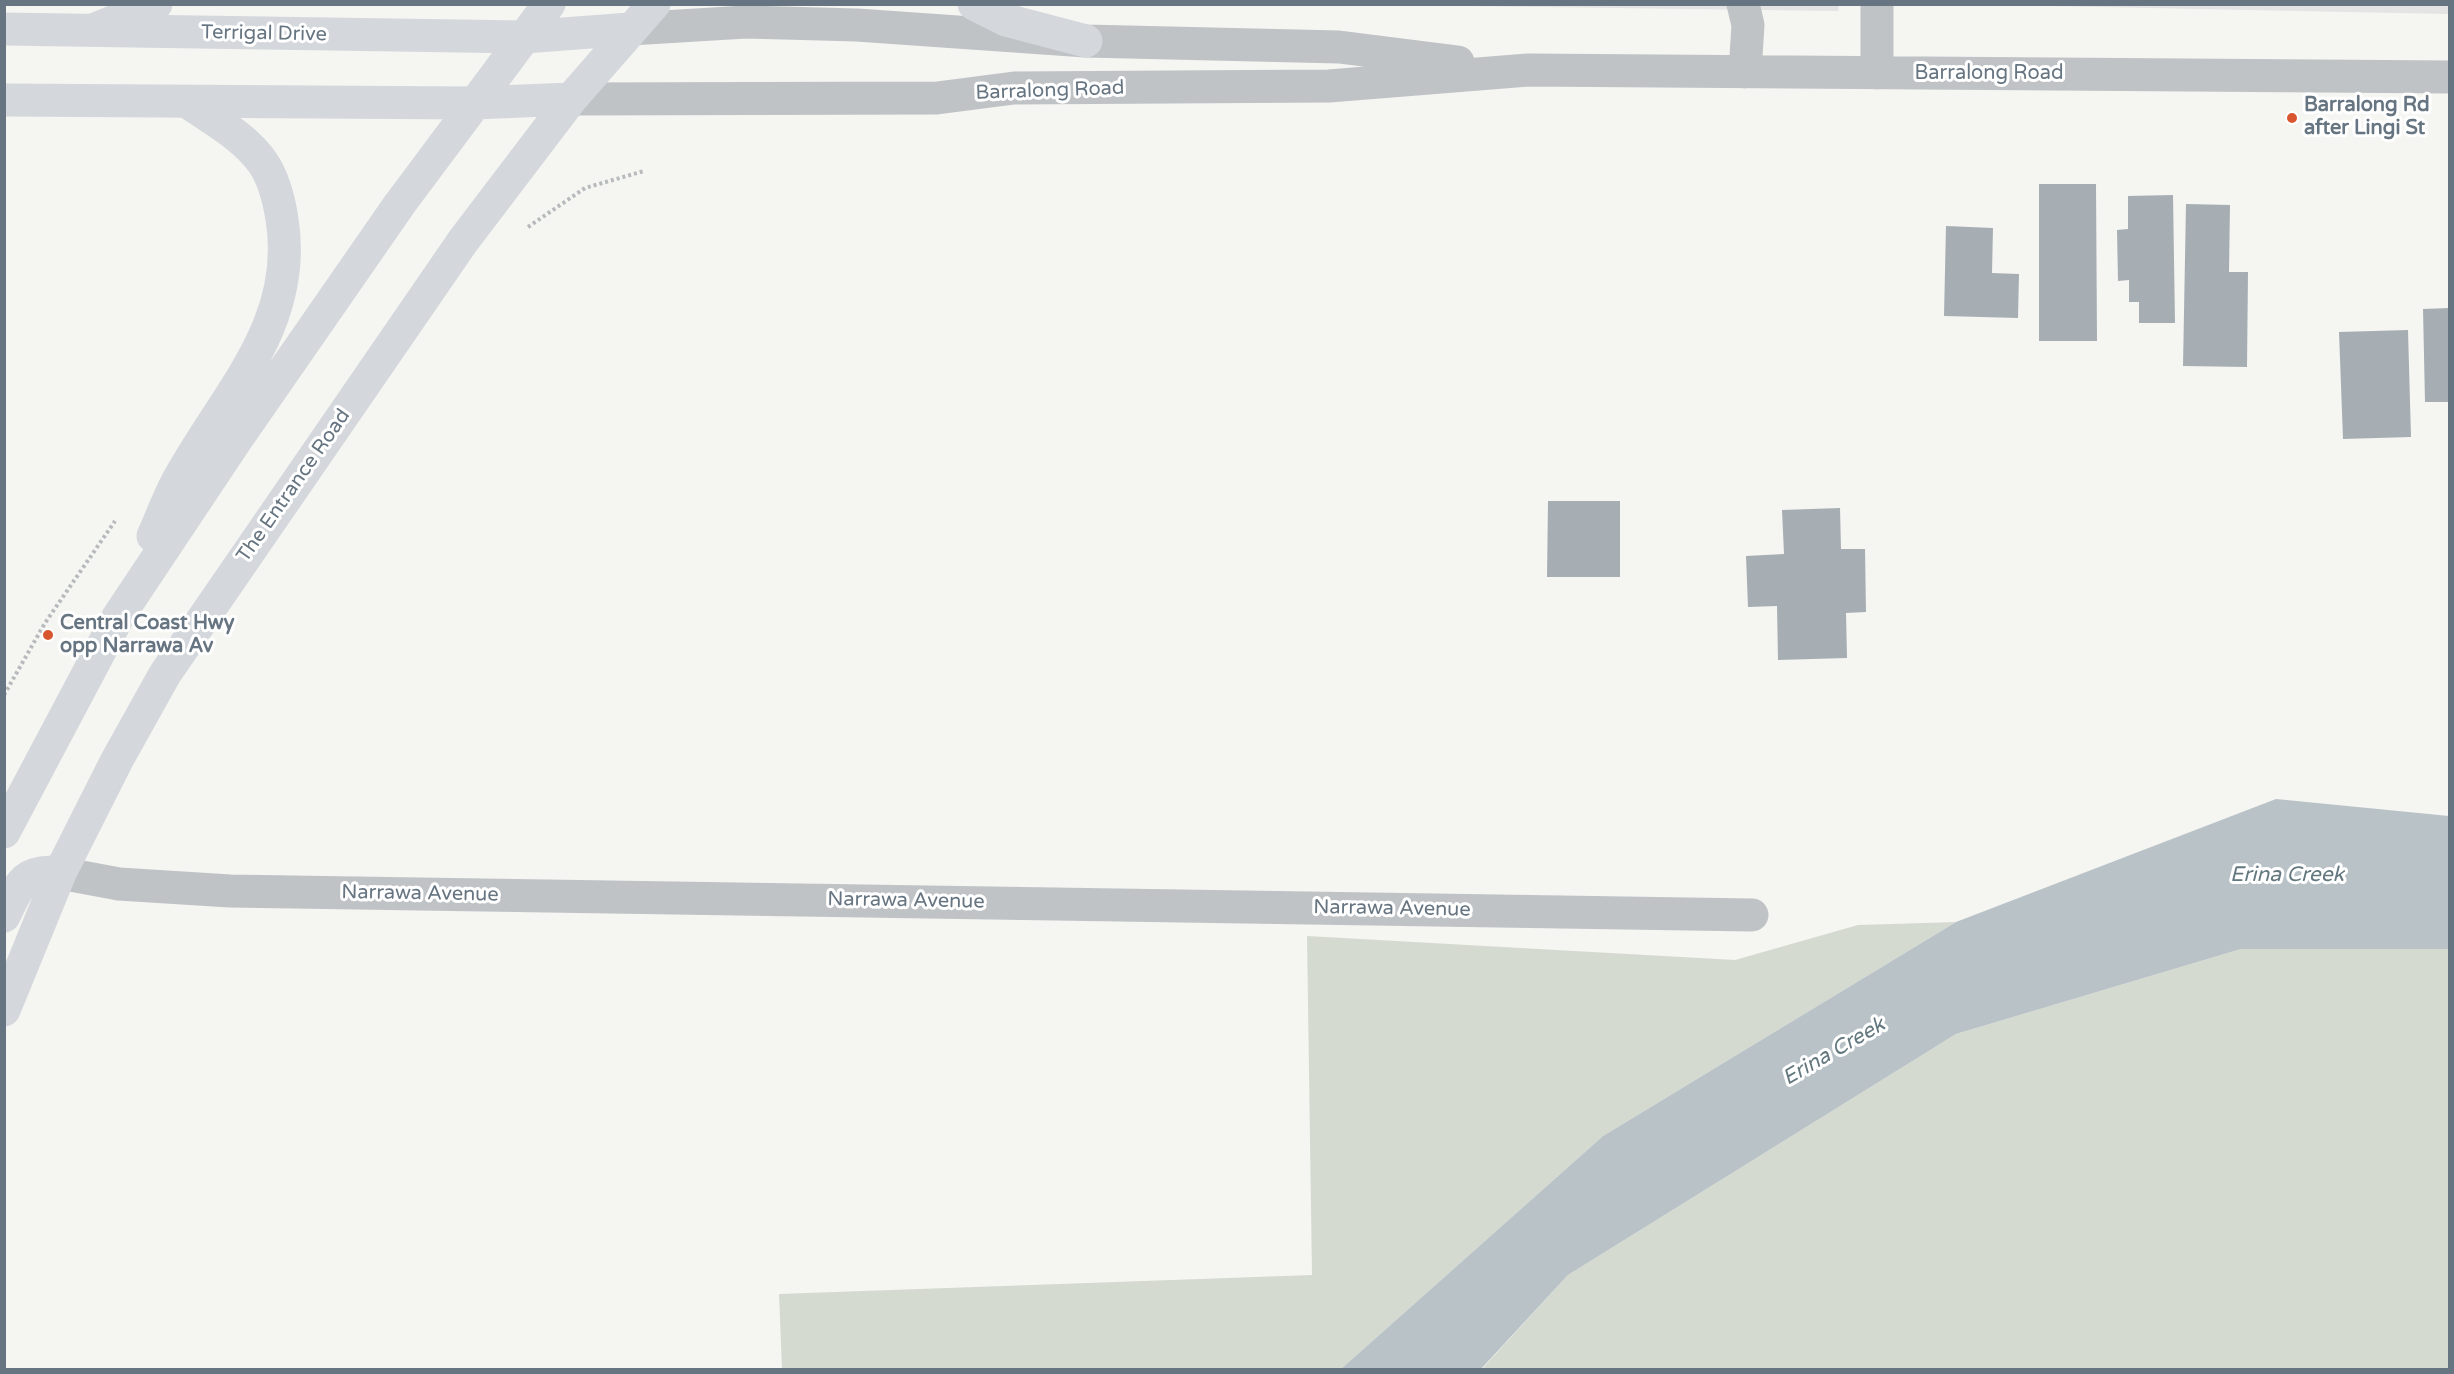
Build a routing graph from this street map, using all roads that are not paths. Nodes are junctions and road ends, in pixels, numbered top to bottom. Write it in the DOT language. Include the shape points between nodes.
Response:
graph roads {
  1 [pos="156,4"];
  2 [pos="549,4"];
  3 [pos="654,4"];
  4 [pos="974,4"];
  5 [pos="1743,4"];
  6 [pos="1877,4"];
  7 [pos="4,29"];
  8 [pos="630,29"];
  9 [pos="93,30"];
  10 [pos="524,37"];
  11 [pos="1086,41"];
  12 [pos="1528,70"];
  13 [pos="1745,72"];
  14 [pos="1877,73"];
  15 [pos="2450,77"];
  16 [pos="571,99"];
  17 [pos="4,100"];
  18 [pos="189,103"];
  19 [pos="474,103"];
  20 [pos="118,617"];
  21 [pos="4,832"];
  22 [pos="60,873"];
  23 [pos="1752,915"];
  24 [pos="4,916"];
  25 [pos="4,1010"];
  1 -- 9 [label="main road"];
  2 -- 10 [label="main road"];
  3 -- 8 [label="main road, The Entrance Road"];
  4 -- 11 [label="main road" via="1006,20"];
  5 -- 13 [label="street" via="1748,25"];
  6 -- 14 [label="street"];
  7 -- 9 [label="main road, Terrigal Drive"];
  8 -- 10 [label="main road, Terrigal Drive"];
  8 -- 11 [label="street, Barralong Road" via="746,22 857,25"];
  8 -- 16 [label="main road, The Entrance Road"];
  9 -- 10 [label="main road, Terrigal Drive"];
  10 -- 19 [label="main road"];
  11 -- 12 [label="street, Barralong Road" via="1339,47"];
  12 -- 13 [label="street, Barralong Road"];
  12 -- 16 [label="street, Barralong Road" via="1329,86 1014,88 937,98"];
  13 -- 14 [label="street, Barralong Road"];
  14 -- 15 [label="street, Barralong Road"];
  16 -- 19 [label="main road"];
  16 -- 22 [label="main road, The Entrance Road" via="463,240 165,674"];
  17 -- 18 [label="main road"];
  18 -- 19 [label="main road"];
  18 -- 20 [label="main road" via="239,137 263,164 278,198 284,236 283,275 278,306 265,339 177,482"];
  19 -- 20 [label="main road" via="236,440"];
  20 -- 21 [label="main road"];
  22 -- 23 [label="street, Narrawa Avenue" via="119,884 230,891"];
  22 -- 24 [label="main road" via="31,874 18,888"];
  22 -- 25 [label="main road, The Entrance Road"];
}
